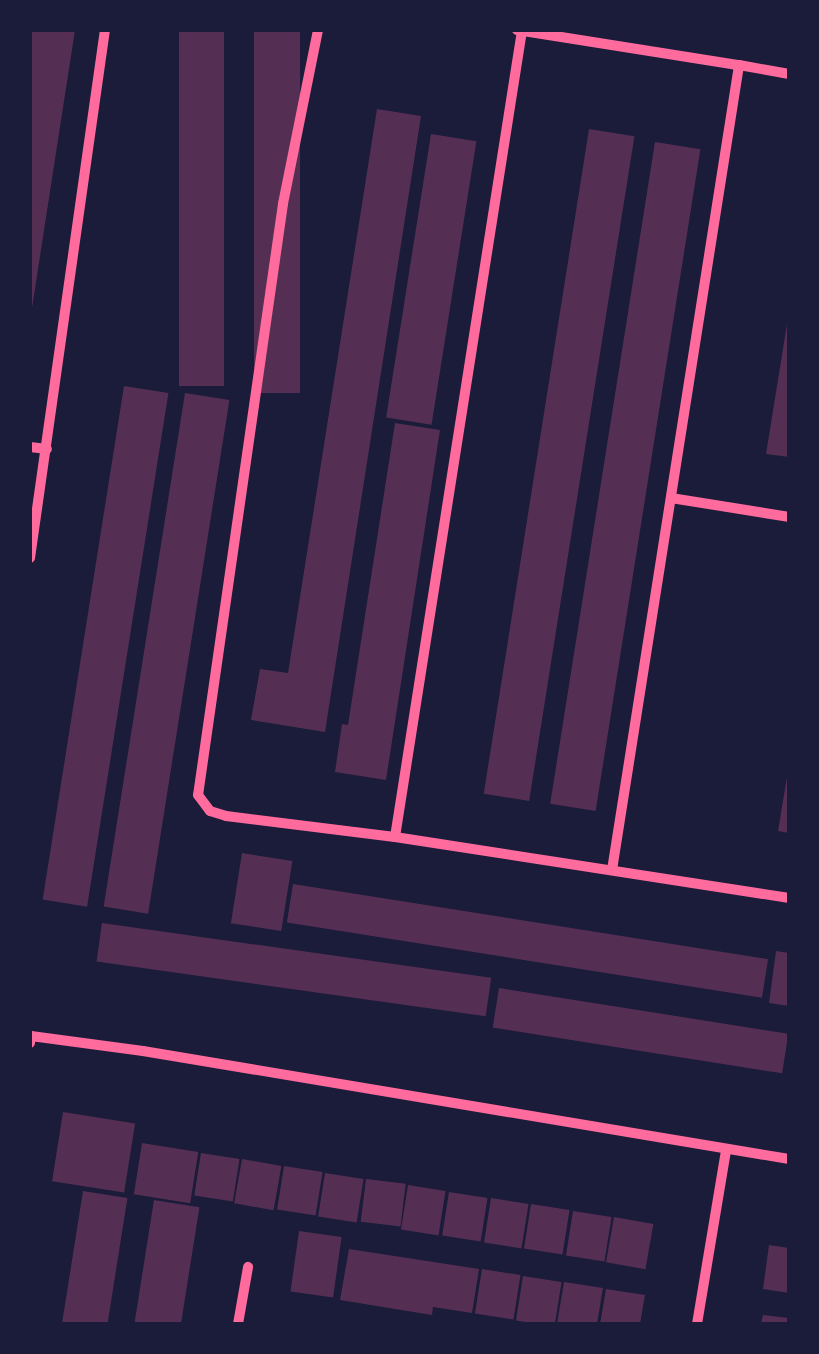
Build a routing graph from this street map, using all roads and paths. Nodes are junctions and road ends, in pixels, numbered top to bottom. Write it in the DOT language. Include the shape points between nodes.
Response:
graph roads {
  1 [pos="105,30"];
  2 [pos="318,30"];
  3 [pos="519,30"];
  4 [pos="739,65"];
  5 [pos="789,74"];
  6 [pos="30,447"];
  7 [pos="47,449"];
  8 [pos="670,498"];
  9 [pos="789,517"];
  10 [pos="30,558"];
  11 [pos="395,837"];
  12 [pos="612,870"];
  13 [pos="789,898"];
  14 [pos="30,1039"];
  15 [pos="726,1151"];
  16 [pos="789,1159"];
  17 [pos="248,1267"];
  18 [pos="238,1324"];
  19 [pos="696,1324"];
  1 -- 7 [label="street"];
  2 -- 11 [label="street" via="282,204 196,784 210,811 226,816"];
  3 -- 4 [label="street"];
  3 -- 11 [label="street"];
  4 -- 5 [label="street"];
  4 -- 8 [label="street"];
  6 -- 7 [label="street"];
  7 -- 10 [label="street"];
  8 -- 9 [label="street"];
  8 -- 12 [label="street"];
  11 -- 12 [label="street"];
  12 -- 13 [label="street"];
  14 -- 15 [label="street"];
  15 -- 16 [label="street"];
  15 -- 19 [label="street"];
  17 -- 18 [label="street"];
}
